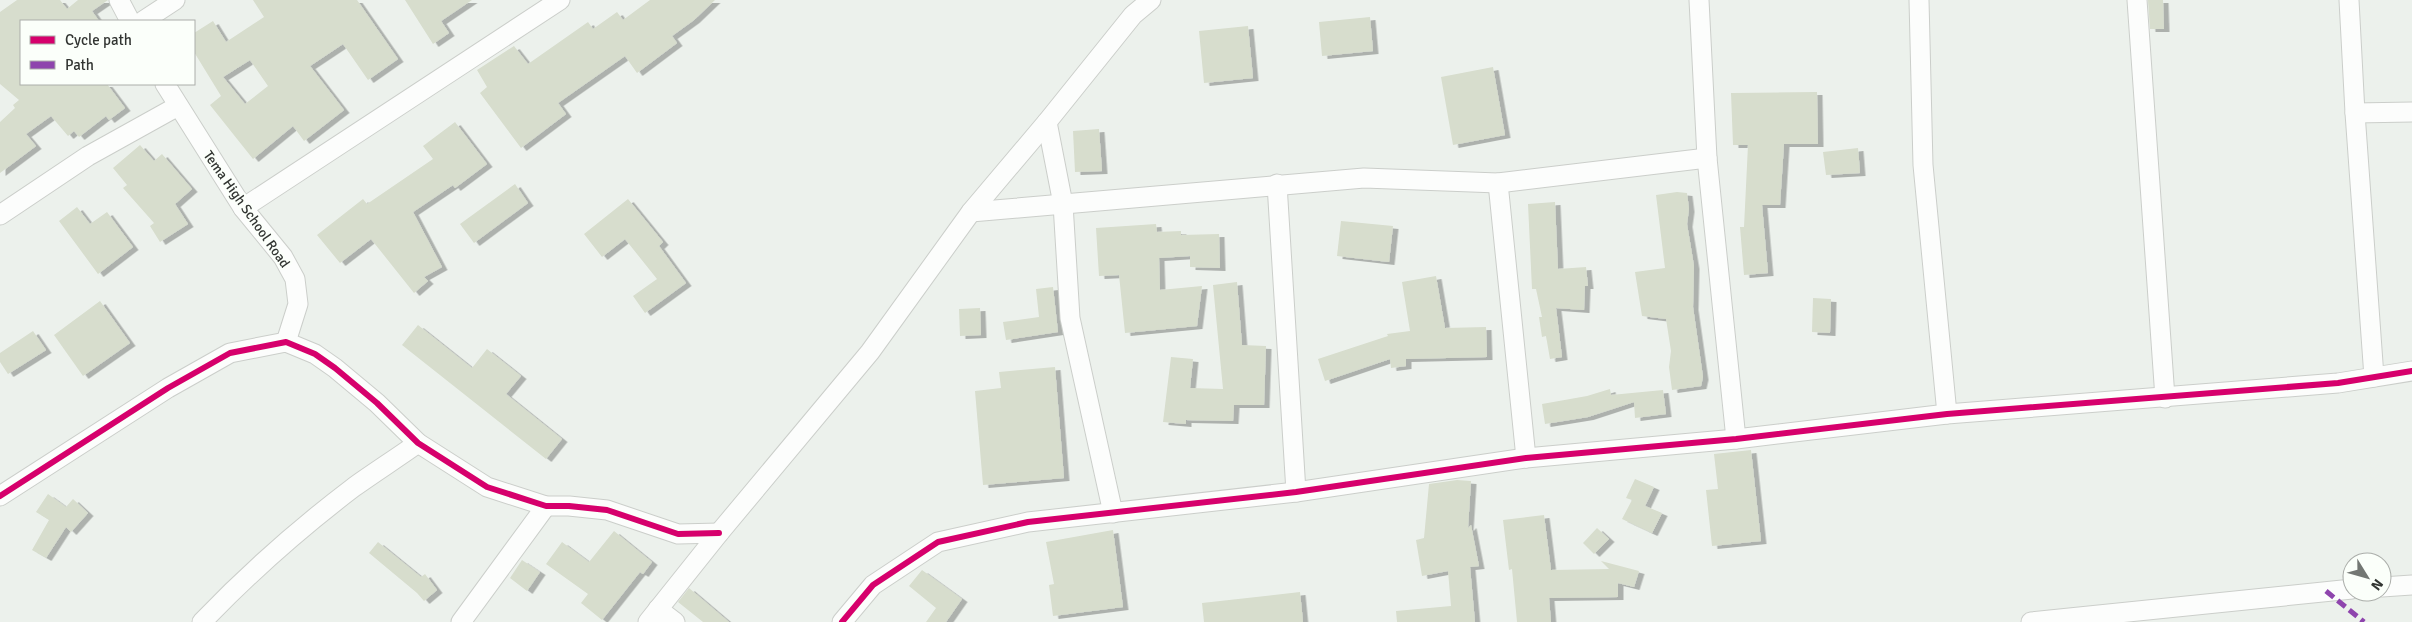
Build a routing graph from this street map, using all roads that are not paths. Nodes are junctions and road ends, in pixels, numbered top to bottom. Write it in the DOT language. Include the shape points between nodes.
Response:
graph roads {
  1 [pos="119,0"];
  2 [pos="175,0"];
  3 [pos="560,0"];
  4 [pos="1151,0"];
  5 [pos="1699,0"];
  6 [pos="1919,0"];
  7 [pos="2137,0"];
  8 [pos="2349,0"];
  9 [pos="129,20"];
  10 [pos="144,20"];
  11 [pos="166,85"];
  12 [pos="178,106"];
  13 [pos="2412,112"];
  14 [pos="2355,113"];
  15 [pos="1047,122"];
  16 [pos="1707,158"];
  17 [pos="1498,183"];
  18 [pos="1277,184"];
  19 [pos="1063,204"];
  20 [pos="243,208"];
  21 [pos="971,212"];
  22 [pos="0,216"];
  23 [pos="286,342"];
  24 [pos="2412,371"];
  25 [pos="2374,377"];
  26 [pos="2165,398"];
  27 [pos="1947,414"];
  28 [pos="1736,438"];
  29 [pos="418,443"];
  30 [pos="1526,458"];
  31 [pos="1296,492"];
  32 [pos="0,496"];
  33 [pos="546,506"];
  34 [pos="1113,514"];
  35 [pos="719,533"];
  36 [pos="2412,585"];
  37 [pos="2392,586"];
  38 [pos="2342,590"];
  39 [pos="653,616"];
  40 [pos="202,622"];
  41 [pos="462,622"];
  42 [pos="675,622"];
  43 [pos="842,622"];
  44 [pos="2031,622"];
  1 -- 9 [label="street"];
  2 -- 10 [label="street"];
  3 -- 20 [label="street"];
  4 -- 15 [label="street" via="1133,14"];
  5 -- 16 [label="street"];
  6 -- 27 [label="street" via="1923,165"];
  7 -- 26 [label="street"];
  8 -- 14 [label="street"];
  11 -- 12 [label="street, Tema High School Road"];
  12 -- 20 [label="street, Tema High School Road"];
  12 -- 22 [label="street" via="88,156"];
  13 -- 14 [label="street"];
  14 -- 25 [label="street"];
  15 -- 19 [label="street"];
  15 -- 21 [label="street"];
  16 -- 17 [label="street"];
  16 -- 28 [label="street"];
  17 -- 18 [label="street" via="1364,178"];
  17 -- 30 [label="street"];
  18 -- 19 [label="street"];
  18 -- 31 [label="street"];
  19 -- 21 [label="street"];
  19 -- 34 [label="street" via="1070,318"];
  20 -- 23 [label="street, Tema High School Road" via="283,258 294,279 298,304"];
  21 -- 35 [label="street" via="870,352"];
  23 -- 29 [label="street" via="315,354 335,368"];
  23 -- 32 [label="street" via="230,353 168,388"];
  24 -- 25 [label="street"];
  25 -- 26 [label="street"];
  26 -- 27 [label="street"];
  27 -- 28 [label="street"];
  28 -- 30 [label="street"];
  29 -- 33 [label="street" via="487,487"];
  29 -- 40 [label="street" via="356,486 251,571"];
  30 -- 31 [label="street"];
  31 -- 34 [label="street"];
  33 -- 35 [label="street" via="607,510 678,534"];
  33 -- 41 [label="street"];
  34 -- 43 [label="street" via="1028,522 938,542 873,585"];
  35 -- 39 [label="street"];
  36 -- 37 [label="street"];
  38 -- 44 [label="street"];
  39 -- 42 [label="street"];
}
